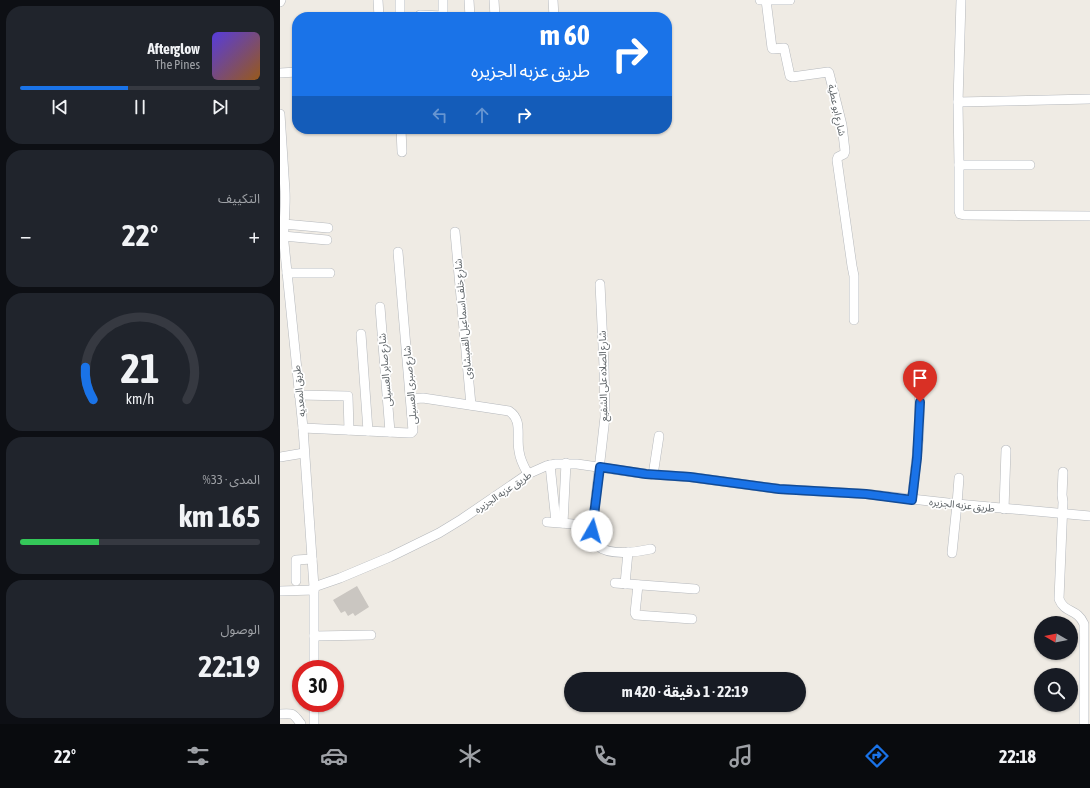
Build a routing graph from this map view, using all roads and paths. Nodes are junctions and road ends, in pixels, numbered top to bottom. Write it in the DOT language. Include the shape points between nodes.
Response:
graph roads {
  1 [pos="378,0"];
  2 [pos="400,0"];
  3 [pos="443,0"];
  4 [pos="469,0"];
  5 [pos="494,0"];
  6 [pos="553,0"];
  7 [pos="760,0"];
  8 [pos="766,0"];
  9 [pos="790,0"];
  10 [pos="961,0"];
  11 [pos="379,12"];
  12 [pos="400,12"];
  13 [pos="443,12"];
  14 [pos="470,12"];
  15 [pos="495,12"];
  16 [pos="554,12"];
  17 [pos="292,72"];
  18 [pos="280,73"];
  19 [pos="1090,99"];
  20 [pos="958,102"];
  21 [pos="280,114"];
  22 [pos="401,134"];
  23 [pos="281,139"];
  24 [pos="402,152"];
  25 [pos="959,165"];
  26 [pos="1030,165"];
  27 [pos="1090,216"];
  28 [pos="284,224"];
  29 [pos="328,228"];
  30 [pos="455,232"];
  31 [pos="284,236"];
  32 [pos="327,240"];
  33 [pos="398,252"];
  34 [pos="287,273"];
  35 [pos="330,273"];
  36 [pos="600,284"];
  37 [pos="380,307"];
  38 [pos="854,320"];
  39 [pos="362,334"];
  40 [pos="920,374"];
  41 [pos="299,395"];
  42 [pos="411,399"];
  43 [pos="471,405"];
  44 [pos="303,428"];
  45 [pos="349,430"];
  46 [pos="368,431"];
  47 [pos="390,432"];
  48 [pos="659,436"];
  49 [pos="1006,450"];
  50 [pos="304,453"];
  51 [pos="280,457"];
  52 [pos="566,463"];
  53 [pos="550,465"];
  54 [pos="600,467"];
  55 [pos="1063,472"];
  56 [pos="528,474"];
  57 [pos="653,475"];
  58 [pos="959,478"];
  59 [pos="912,500"];
  60 [pos="957,504"];
  61 [pos="1004,509"];
  62 [pos="1062,514"];
  63 [pos="1090,516"];
  64 [pos="555,522"];
  65 [pos="573,524"];
  66 [pos="651,549"];
  67 [pos="628,552"];
  68 [pos="952,553"];
  69 [pos="312,559"];
  70 [pos="296,581"];
  71 [pos="615,583"];
  72 [pos="625,584"];
  73 [pos="638,585"];
  74 [pos="314,588"];
  75 [pos="694,589"];
  76 [pos="280,591"];
  77 [pos="692,619"];
  78 [pos="370,635"];
  79 [pos="314,636"];
  80 [pos="314,660"];
  81 [pos="314,712"];
  82 [pos="280,714"];
  83 [pos="301,724"];
  84 [pos="314,724"];
  85 [pos="1084,724"];
  1 -- 11 [label="street"];
  2 -- 12 [label="street"];
  3 -- 13 [label="street"];
  4 -- 14 [label="street"];
  5 -- 15 [label="street"];
  6 -- 16 [label="street"];
  7 -- 8 [label="street"];
  8 -- 9 [label="street"];
  8 -- 38 [label="street, شارع ابو عطية" via="772,48 784,48 790,76 829,72 842,125 845,151 837,160 854,273"];
  10 -- 20 [label="street"];
  17 -- 18 [label="street"];
  19 -- 20 [label="street"];
  20 -- 25 [label="street"];
  21 -- 23 [label="street, طريق المعديه"];
  22 -- 24 [label="street"];
  23 -- 28 [label="street, طريق المعديه"];
  25 -- 26 [label="street"];
  25 -- 27 [label="street" via="960,214"];
  28 -- 29 [label="street"];
  28 -- 31 [label="street, طريق المعديه"];
  30 -- 43 [label="street, شارع خلف اسماعيل القمبشاوى"];
  31 -- 32 [label="street"];
  31 -- 34 [label="street, طريق المعديه"];
  33 -- 42 [label="street, شارع صبرى العسيلى"];
  34 -- 35 [label="street"];
  34 -- 41 [label="street, طريق المعديه"];
  36 -- 54 [label="street, شارع الصلاه على الشفيع" via="605,407"];
  37 -- 47 [label="street, شارع صابر العسيلى"];
  39 -- 46 [label="street"];
  40 -- 59 [label="street"];
  41 -- 44 [label="street, طريق المعديه"];
  41 -- 45 [label="street" via="348,396"];
  42 -- 43 [label="street" via="423,398"];
  42 -- 47 [label="street, شارع صبرى العسيلى" via="413,431"];
  43 -- 56 [label="street" via="513,414 518,424 519,453"];
  44 -- 45 [label="street, شارع صبرى العسيلى"];
  44 -- 50 [label="street, طريق المعديه"];
  45 -- 46 [label="street, شارع صبرى العسيلى"];
  46 -- 47 [label="street, شارع صبرى العسيلى"];
  48 -- 57 [label="street"];
  49 -- 61 [label="street"];
  50 -- 51 [label="street"];
  50 -- 69 [label="street, طريق المعديه"];
  52 -- 53 [label="street, طريق عزبه الجزيره"];
  52 -- 54 [label="street, طريق عزبه الجزيره"];
  52 -- 64 [label="street"];
  53 -- 56 [label="street, طريق عزبه الجزيره"];
  53 -- 64 [label="street"];
  54 -- 57 [label="street, طريق عزبه الجزيره"];
  54 -- 67 [label="street, شارع الصلاه على الشفيع" via="593,537 598,547"];
  55 -- 62 [label="street"];
  56 -- 74 [label="street, طريق عزبه الجزيره" via="439,533"];
  57 -- 59 [label="street, طريق عزبه الجزيره"];
  58 -- 60 [label="street"];
  59 -- 60 [label="street, طريق عزبه الجزيره"];
  60 -- 61 [label="street, طريق عزبه الجزيره"];
  60 -- 68 [label="street"];
  61 -- 62 [label="street, طريق عزبه الجزيره"];
  62 -- 63 [label="street, طريق عزبه الجزيره"];
  62 -- 85 [label="street" via="1059,599 1061,605 1077,614 1084,624"];
  64 -- 65 [label="street"];
  66 -- 67 [label="street"];
  67 -- 72 [label="street"];
  69 -- 70 [label="street" via="296,560"];
  69 -- 74 [label="street, طريق المعديه"];
  71 -- 72 [label="street"];
  72 -- 73 [label="street"];
  73 -- 75 [label="street"];
  73 -- 77 [label="street" via="636,615"];
  74 -- 76 [label="street, طريق عزبه الجزيره"];
  74 -- 79 [label="street, طريق المعديه"];
  78 -- 79 [label="street"];
  79 -- 80 [label="street, طريق المعديه"];
  81 -- 84 [label="street"];
  82 -- 83 [label="street" via="291,713"];
}
